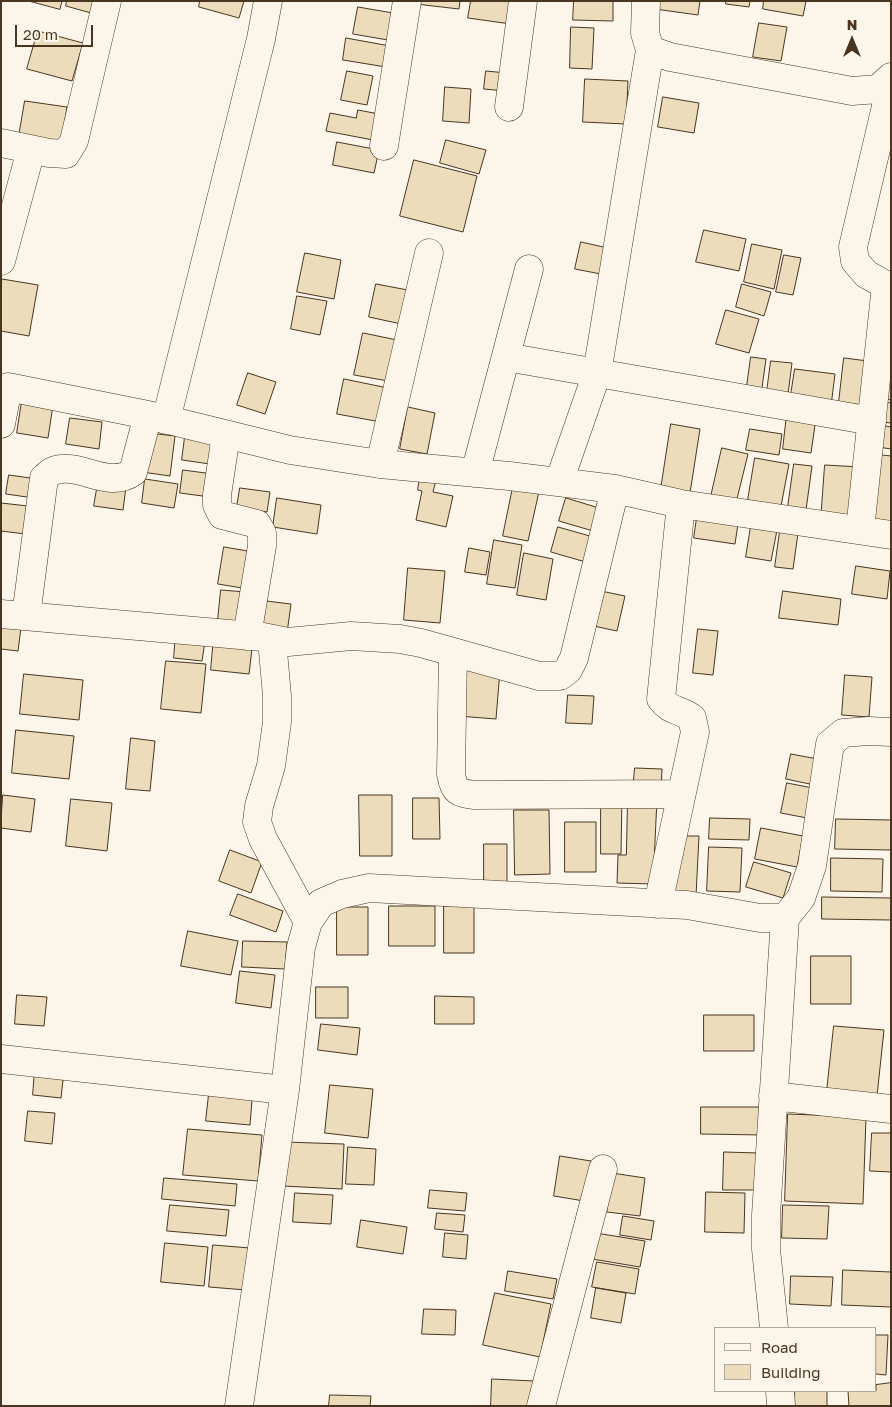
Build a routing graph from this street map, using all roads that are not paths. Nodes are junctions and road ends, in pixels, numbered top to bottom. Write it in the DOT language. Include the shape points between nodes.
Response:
graph roads {
  1 [pos="107,1"];
  2 [pos="268,1"];
  3 [pos="407,1"];
  4 [pos="523,1"];
  5 [pos="646,1"];
  6 [pos="650,50"];
  7 [pos="891,77"];
  8 [pos="891,85"];
  9 [pos="509,107"];
  10 [pos="1,144"];
  11 [pos="384,146"];
  12 [pos="31,150"];
  13 [pos="429,253"];
  14 [pos="1,261"];
  15 [pos="529,269"];
  16 [pos="888,287"];
  17 [pos="506,357"];
  18 [pos="597,373"];
  19 [pos="4,387"];
  20 [pos="157,418"];
  21 [pos="872,421"];
  22 [pos="1,424"];
  23 [pos="226,435"];
  24 [pos="380,464"];
  25 [pos="475,473"];
  26 [pos="559,482"];
  27 [pos="615,489"];
  28 [pos="681,504"];
  29 [pos="860,530"];
  30 [pos="891,534"];
  31 [pos="14,615"];
  32 [pos="259,638"];
  33 [pos="453,652"];
  34 [pos="891,732"];
  35 [pos="681,794"];
  36 [pos="658,904"];
  37 [pos="786,918"];
  38 [pos="308,922"];
  39 [pos="1,1059"];
  40 [pos="285,1090"];
  41 [pos="773,1096"];
  42 [pos="891,1109"];
  43 [pos="603,1169"];
  44 [pos="774,1327"];
  45 [pos="780,1392"];
  46 [pos="239,1406"];
  47 [pos="541,1406"];
  48 [pos="782,1406"];
  1 -- 12 [label="street" via="74,141 66,154"];
  2 -- 20 [label="street" via="261,40"];
  3 -- 11 [label="street"];
  4 -- 9 [label="street"];
  5 -- 6 [label="street" via="645,34"];
  6 -- 7 [label="street" via="670,57 852,91 878,89"];
  6 -- 18 [label="street"];
  8 -- 16 [label="street" via="852,247 854,261 866,274"];
  10 -- 12 [label="street"];
  12 -- 14 [label="street"];
  13 -- 24 [label="street"];
  15 -- 17 [label="street"];
  16 -- 21 [label="street"];
  17 -- 18 [label="street"];
  17 -- 25 [label="street"];
  18 -- 21 [label="street"];
  18 -- 26 [label="street"];
  19 -- 20 [label="street"];
  19 -- 22 [label="street"];
  20 -- 23 [label="street"];
  20 -- 31 [label="street" via="133,472 125,478 67,469 52,471 44,478"];
  21 -- 29 [label="street"];
  23 -- 24 [label="street" via="290,450"];
  23 -- 32 [label="street" via="217,505 222,515 258,524 262,533"];
  24 -- 25 [label="street"];
  25 -- 26 [label="street"];
  26 -- 27 [label="street"];
  27 -- 28 [label="street"];
  27 -- 33 [label="street" via="574,658 568,670 560,676 539,676"];
  28 -- 29 [label="street"];
  28 -- 35 [label="street" via="661,699 668,707 685,712 692,718 695,732"];
  29 -- 30 [label="street"];
  31 -- 32 [label="street"];
  32 -- 33 [label="street" via="288,642 351,636 385,638"];
  32 -- 38 [label="street" via="277,696 277,722 271,766 257,822"];
  33 -- 35 [label="street" via="451,774 453,786 460,793"];
  34 -- 37 [label="street" via="843,733 830,744 812,866 801,898"];
  35 -- 36 [label="street"];
  36 -- 37 [label="street" via="687,905 760,918"];
  36 -- 38 [label="street" via="369,888 321,903"];
  37 -- 41 [label="street"];
  38 -- 40 [label="street" via="301,946"];
  39 -- 40 [label="street"];
  40 -- 46 [label="street"];
  41 -- 42 [label="street"];
  41 -- 44 [label="street" via="766,1249"];
  43 -- 47 [label="street"];
  45 -- 48 [label="street"];
}
